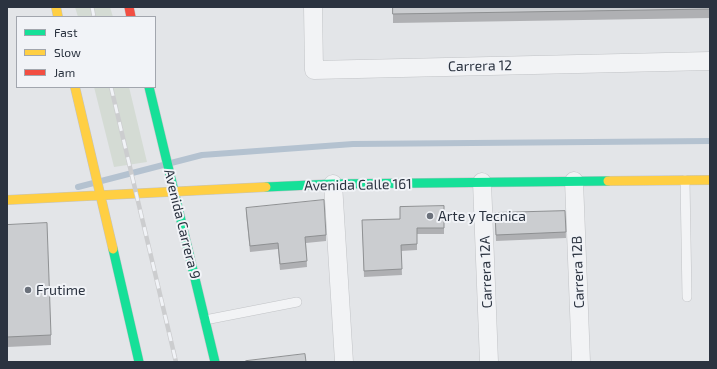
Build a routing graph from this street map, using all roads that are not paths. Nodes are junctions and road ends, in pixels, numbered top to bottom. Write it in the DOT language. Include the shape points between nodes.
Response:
graph roads {
  1 [pos="313,7"];
  2 [pos="710,61"];
  3 [pos="75,88"];
  4 [pos="149,88"];
  5 [pos="685,180"];
  6 [pos="710,180"];
  7 [pos="574,181"];
  8 [pos="482,182"];
  9 [pos="334,184"];
  10 [pos="174,192"];
  11 [pos="101,195"];
  12 [pos="7,200"];
  13 [pos="687,298"];
  14 [pos="297,302"];
  15 [pos="205,320"];
  16 [pos="139,362"];
  17 [pos="215,362"];
  18 [pos="344,362"];
  19 [pos="489,362"];
  20 [pos="581,362"];
  1 -- 2 [label="street, Carrera 12" via="314,70"];
  3 -- 11 [label="main road"];
  4 -- 10 [label="main road, Avenida Carrera 9"];
  5 -- 6 [label="main road, Avenida Calle 161"];
  5 -- 7 [label="main road, Avenida Calle 161"];
  5 -- 13 [label="lane"];
  7 -- 8 [label="main road, Avenida Calle 161"];
  7 -- 20 [label="street, Carrera 12B"];
  8 -- 9 [label="main road, Avenida Calle 161"];
  8 -- 19 [label="street, Carrera 12A"];
  9 -- 10 [label="main road, Avenida Calle 161"];
  9 -- 18 [label="street"];
  10 -- 11 [label="main road, Avenida Calle 161"];
  10 -- 15 [label="main road, Avenida Carrera 9"];
  11 -- 12 [label="main road, Avenida Calle 161"];
  11 -- 16 [label="main road"];
  14 -- 15 [label="lane"];
  15 -- 17 [label="main road, Avenida Carrera 9"];
}
